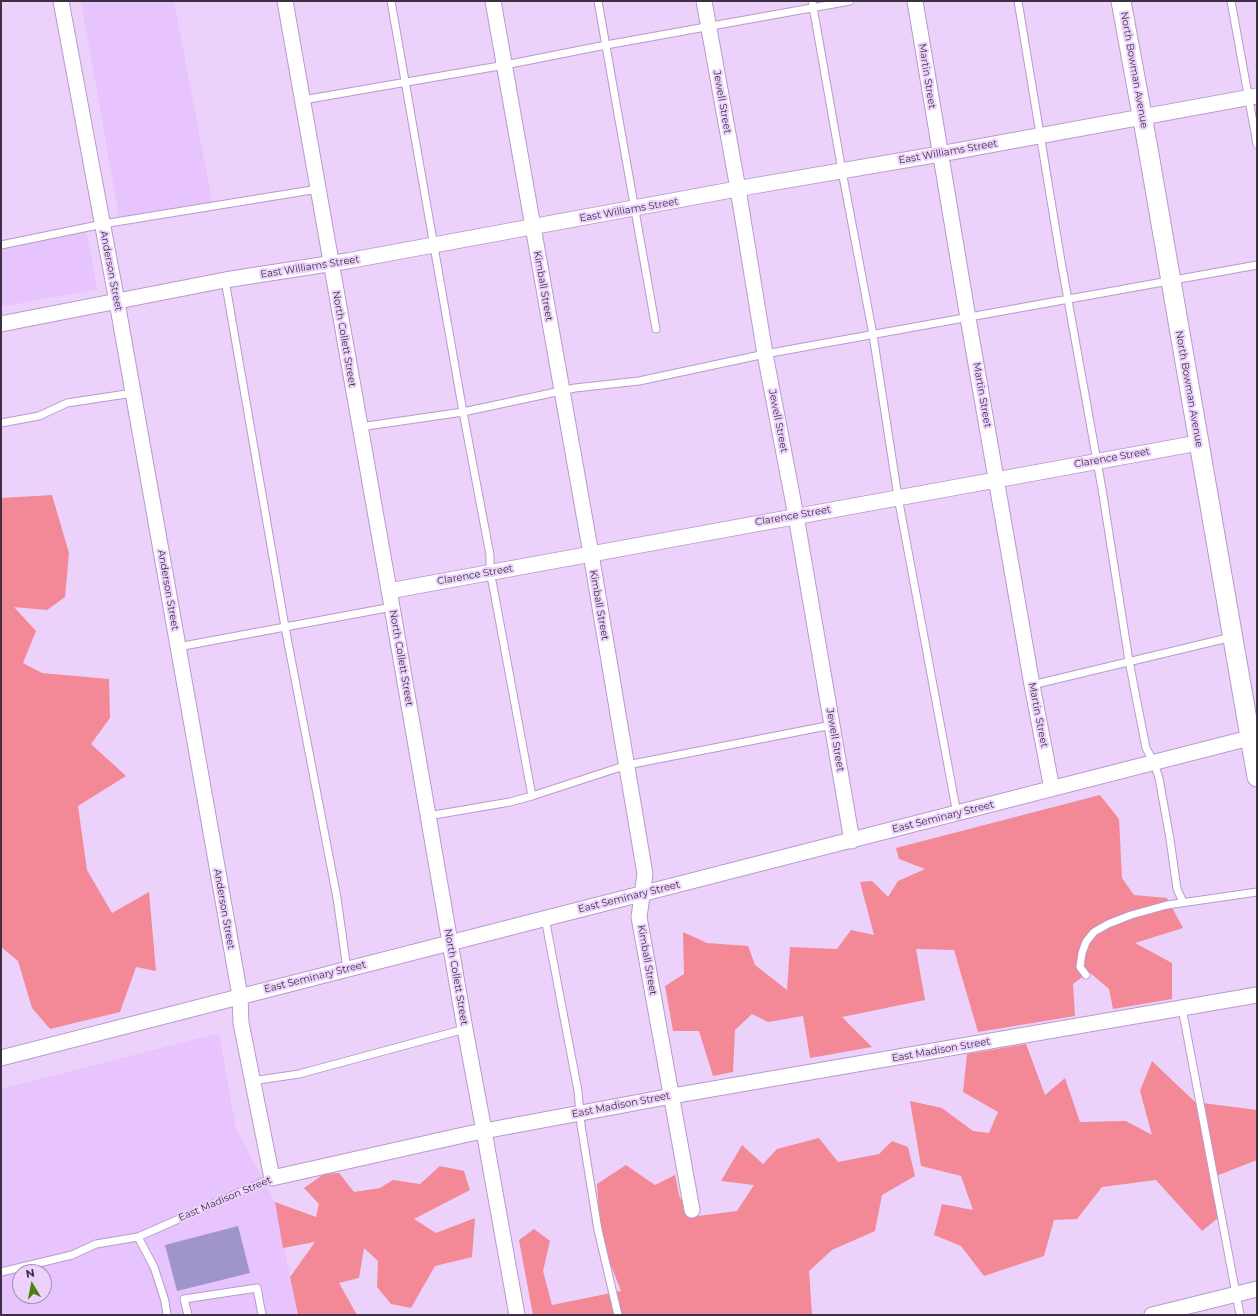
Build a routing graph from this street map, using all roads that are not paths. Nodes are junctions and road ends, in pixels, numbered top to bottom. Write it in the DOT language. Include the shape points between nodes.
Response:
graph roads {
  1 [pos="62,1"];
  2 [pos="285,1"];
  3 [pos="391,1"];
  4 [pos="493,1"];
  5 [pos="598,1"];
  6 [pos="704,1"];
  7 [pos="850,1"];
  8 [pos="915,1"];
  9 [pos="1018,1"];
  10 [pos="1121,1"];
  11 [pos="1231,1"];
  12 [pos="813,4"];
  13 [pos="709,27"];
  14 [pos="606,45"];
  15 [pos="505,65"];
  16 [pos="404,82"];
  17 [pos="1253,97"];
  18 [pos="303,100"];
  19 [pos="1142,118"];
  20 [pos="1041,136"];
  21 [pos="1257,144"];
  22 [pos="940,154"];
  23 [pos="842,171"];
  24 [pos="318,189"];
  25 [pos="738,189"];
  26 [pos="635,209"];
  27 [pos="103,224"];
  28 [pos="533,228"];
  29 [pos="1,246"];
  30 [pos="434,246"];
  31 [pos="331,264"];
  32 [pos="1257,265"];
  33 [pos="225,280"];
  34 [pos="1171,281"];
  35 [pos="1068,300"];
  36 [pos="117,302"];
  37 [pos="968,318"];
  38 [pos="1,324"];
  39 [pos="656,329"];
  40 [pos="873,335"];
  41 [pos="765,354"];
  42 [pos="561,391"];
  43 [pos="133,394"];
  44 [pos="463,412"];
  45 [pos="1,423"];
  46 [pos="359,427"];
  47 [pos="1198,443"];
  48 [pos="1097,461"];
  49 [pos="996,480"];
  50 [pos="898,497"];
  51 [pos="796,516"];
  52 [pos="591,554"];
  53 [pos="490,572"];
  54 [pos="389,590"];
  55 [pos="392,607"];
  56 [pos="285,627"];
  57 [pos="1232,637"];
  58 [pos="178,647"];
  59 [pos="1129,661"];
  60 [pos="1032,684"];
  61 [pos="832,726"];
  62 [pos="1253,737"];
  63 [pos="1154,763"];
  64 [pos="627,765"];
  65 [pos="1257,777"];
  66 [pos="1052,789"];
  67 [pos="532,796"];
  68 [pos="957,814"];
  69 [pos="428,816"];
  70 [pos="852,841"];
  71 [pos="1257,892"];
  72 [pos="642,894"];
  73 [pos="1183,902"];
  74 [pos="545,918"];
  75 [pos="450,943"];
  76 [pos="347,969"];
  77 [pos="1086,975"];
  78 [pos="1257,995"];
  79 [pos="240,996"];
  80 [pos="1182,1008"];
  81 [pos="465,1029"];
  82 [pos="1,1058"];
  83 [pos="252,1081"];
  84 [pos="672,1096"];
  85 [pos="580,1113"];
  86 [pos="484,1131"];
  87 [pos="272,1178"];
  88 [pos="692,1210"];
  89 [pos="138,1237"];
  90 [pos="1,1272"];
  91 [pos="1257,1289"];
  92 [pos="1235,1294"];
  93 [pos="167,1315"];
  94 [pos="188,1315"];
  95 [pos="262,1315"];
  96 [pos="517,1315"];
  97 [pos="618,1315"];
  98 [pos="1152,1315"];
  99 [pos="1240,1315"];
  1 -- 27 [label="street, Anderson Street"];
  2 -- 18 [label="street, North Collett Street"];
  3 -- 16 [label="lane"];
  4 -- 15 [label="street, Kimball Street"];
  5 -- 14 [label="lane"];
  6 -- 13 [label="street, Jewell Street"];
  7 -- 12 [label="lane"];
  8 -- 22 [label="street, Martin Street"];
  9 -- 20 [label="lane"];
  10 -- 19 [label="street, North Bowman Avenue"];
  11 -- 17 [label="lane"];
  12 -- 13 [label="lane"];
  12 -- 23 [label="lane"];
  13 -- 14 [label="lane"];
  13 -- 25 [label="street, Jewell Street"];
  14 -- 15 [label="lane"];
  14 -- 26 [label="lane"];
  15 -- 16 [label="lane"];
  15 -- 28 [label="street, Kimball Street"];
  16 -- 18 [label="lane"];
  16 -- 30 [label="lane"];
  17 -- 19 [label="street, East Williams Street"];
  17 -- 21 [label="lane"];
  18 -- 24 [label="street, North Collett Street"];
  19 -- 20 [label="street, East Williams Street"];
  19 -- 34 [label="street, North Bowman Avenue"];
  20 -- 22 [label="street, East Williams Street"];
  20 -- 35 [label="lane"];
  22 -- 23 [label="street, East Williams Street"];
  22 -- 37 [label="street, Martin Street"];
  23 -- 25 [label="street, East Williams Street"];
  23 -- 40 [label="lane"];
  24 -- 27 [label="lane"];
  24 -- 31 [label="street, North Collett Street"];
  25 -- 26 [label="street, East Williams Street"];
  25 -- 41 [label="street, Jewell Street"];
  26 -- 28 [label="street, East Williams Street"];
  26 -- 39 [label="lane"];
  27 -- 29 [label="lane"];
  27 -- 36 [label="street, Anderson Street"];
  28 -- 30 [label="street, East Williams Street"];
  28 -- 42 [label="street, Kimball Street"];
  30 -- 31 [label="street, East Williams Street"];
  30 -- 44 [label="lane"];
  31 -- 33 [label="street, East Williams Street"];
  31 -- 46 [label="street, North Collett Street"];
  32 -- 34 [label="lane"];
  33 -- 36 [label="street, East Williams Street"];
  33 -- 56 [label="lane"];
  34 -- 35 [label="lane"];
  34 -- 47 [label="street, North Bowman Avenue"];
  35 -- 37 [label="lane"];
  35 -- 48 [label="lane"];
  36 -- 38 [label="street, East Williams Street"];
  36 -- 43 [label="street, Anderson Street"];
  37 -- 40 [label="lane"];
  37 -- 49 [label="street, Martin Street"];
  40 -- 41 [label="lane"];
  40 -- 50 [label="lane"];
  41 -- 42 [label="lane" via="639,381"];
  41 -- 51 [label="street, Jewell Street"];
  42 -- 44 [label="lane"];
  42 -- 52 [label="street, Kimball Street"];
  43 -- 45 [label="lane" via="67,403 39,416"];
  43 -- 58 [label="street, Anderson Street"];
  44 -- 46 [label="lane"];
  44 -- 53 [label="lane" via="490,555"];
  46 -- 54 [label="street, North Collett Street"];
  47 -- 48 [label="street, Clarence Street"];
  47 -- 57 [label="street, North Bowman Avenue"];
  48 -- 49 [label="street, Clarence Street"];
  48 -- 59 [label="lane"];
  49 -- 50 [label="street, Clarence Street"];
  49 -- 60 [label="street, Martin Street"];
  50 -- 51 [label="street, Clarence Street"];
  50 -- 68 [label="lane"];
  51 -- 52 [label="street, Clarence Street"];
  51 -- 61 [label="street, Jewell Street"];
  52 -- 53 [label="street, Clarence Street"];
  52 -- 64 [label="street, Kimball Street"];
  53 -- 54 [label="street, Clarence Street"];
  53 -- 67 [label="lane"];
  54 -- 55 [label="street, North Collett Street"];
  55 -- 56 [label="lane"];
  55 -- 69 [label="street, North Collett Street"];
  56 -- 58 [label="lane"];
  56 -- 76 [label="lane" via="337,898"];
  57 -- 59 [label="lane"];
  57 -- 62 [label="street, North Bowman Avenue"];
  58 -- 79 [label="street, Anderson Street"];
  59 -- 60 [label="lane"];
  59 -- 63 [label="lane" via="1146,748"];
  60 -- 66 [label="street, Martin Street"];
  61 -- 64 [label="lane"];
  61 -- 70 [label="street, Jewell Street"];
  62 -- 63 [label="street, East Seminary Street"];
  62 -- 65 [label="street, North Bowman Avenue"];
  63 -- 66 [label="street, East Seminary Street"];
  63 -- 73 [label="lane" via="1161,786 1177,889"];
  64 -- 67 [label="lane"];
  64 -- 72 [label="street, Kimball Street" via="645,874"];
  66 -- 68 [label="street, East Seminary Street"];
  67 -- 69 [label="lane"];
  68 -- 70 [label="street, East Seminary Street"];
  69 -- 75 [label="street, North Collett Street"];
  70 -- 72 [label="street, East Seminary Street"];
  71 -- 73 [label="lane"];
  72 -- 74 [label="street, East Seminary Street"];
  72 -- 84 [label="street, Kimball Street" via="639,917"];
  73 -- 77 [label="lane" via="1131,915 1094,932 1082,953 1080,967"];
  74 -- 75 [label="street, East Seminary Street"];
  74 -- 85 [label="lane"];
  75 -- 76 [label="street, East Seminary Street"];
  75 -- 81 [label="street, North Collett Street"];
  76 -- 79 [label="street, East Seminary Street"];
  78 -- 80 [label="street, East Madison Street"];
  79 -- 82 [label="street, East Seminary Street"];
  79 -- 83 [label="street, Anderson Street" via="241,1023"];
  80 -- 84 [label="street, East Madison Street"];
  80 -- 92 [label="lane"];
  81 -- 83 [label="lane" via="299,1074"];
  81 -- 86 [label="street, North Collett Street"];
  83 -- 87 [label="street, Anderson Street"];
  84 -- 85 [label="street, East Madison Street"];
  84 -- 88 [label="street, Kimball Street"];
  85 -- 86 [label="street, East Madison Street"];
  85 -- 97 [label="lane" via="598,1230"];
  86 -- 87 [label="street, East Madison Street"];
  86 -- 96 [label="street, North Collett Street"];
  87 -- 89 [label="lane, East Madison Street"];
  89 -- 90 [label="lane, East Madison Street" via="96,1244 72,1255"];
  89 -- 93 [label="lane" via="154,1267"];
  91 -- 92 [label="street"];
  92 -- 98 [label="street"];
  92 -- 99 [label="lane"];
  94 -- 95 [label="lane" via="184,1299 256,1288"];
}
